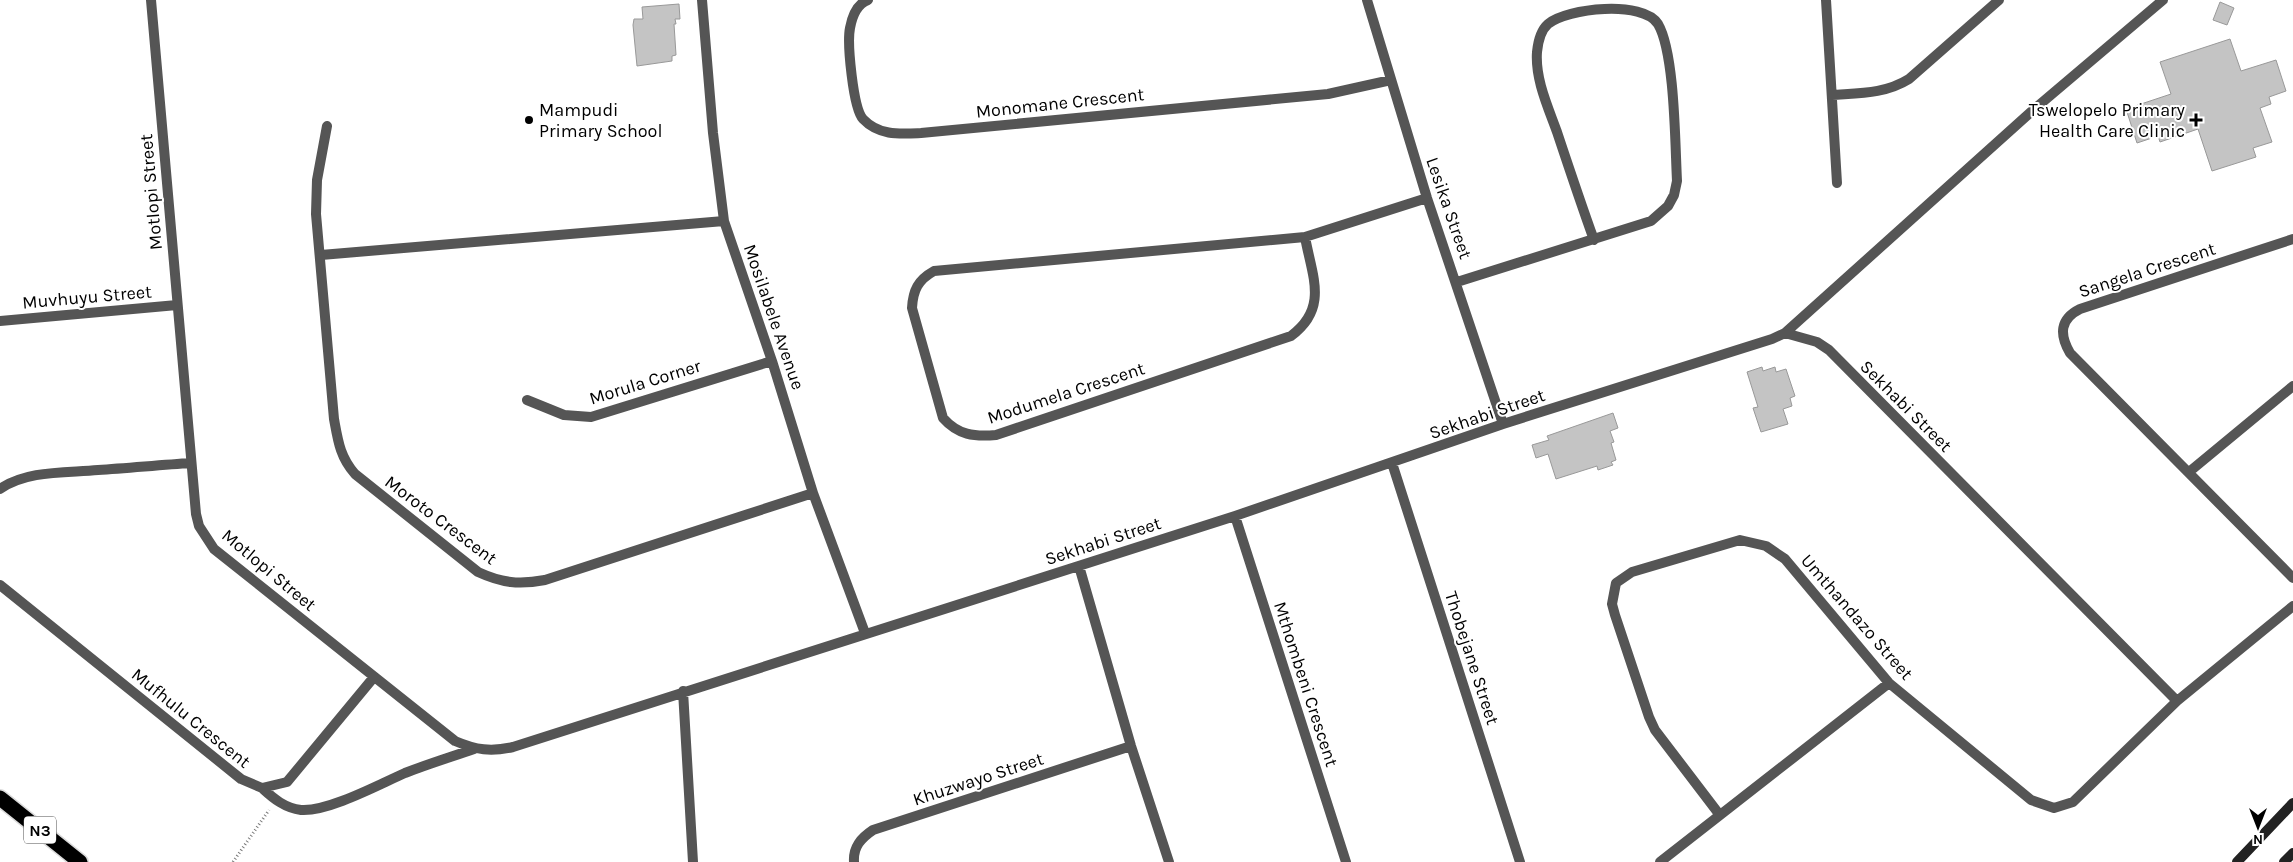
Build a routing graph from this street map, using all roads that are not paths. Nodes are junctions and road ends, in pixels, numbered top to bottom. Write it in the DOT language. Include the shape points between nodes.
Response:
graph roads {
  1 [pos="151,0"];
  2 [pos="702,0"];
  3 [pos="868,0"];
  4 [pos="1368,0"];
  5 [pos="1826,0"];
  6 [pos="1998,0"];
  7 [pos="2163,0"];
  8 [pos="1391,80"];
  9 [pos="1832,95"];
  10 [pos="327,126"];
  11 [pos="1836,183"];
  12 [pos="1427,198"];
  13 [pos="724,221"];
  14 [pos="1305,237"];
  15 [pos="1594,240"];
  16 [pos="2293,240"];
  17 [pos="321,255"];
  18 [pos="1457,282"];
  19 [pos="177,305"];
  20 [pos="0,320"];
  21 [pos="1785,333"];
  22 [pos="772,361"];
  23 [pos="2293,386"];
  24 [pos="527,400"];
  25 [pos="1503,424"];
  26 [pos="192,462"];
  27 [pos="1392,463"];
  28 [pos="2189,472"];
  29 [pos="0,489"];
  30 [pos="814,493"];
  31 [pos="1235,516"];
  32 [pos="1079,566"];
  33 [pos="2293,578"];
  34 [pos="0,585"];
  35 [pos="2293,606"];
  36 [pos="865,633"];
  37 [pos="374,677"];
  38 [pos="1889,683"];
  39 [pos="682,691"];
  40 [pos="2178,701"];
  41 [pos="1131,746"];
  42 [pos="474,749"];
  43 [pos="262,788"];
  44 [pos="0,798"];
  45 [pos="2293,804"];
  46 [pos="1719,814"];
  47 [pos="2293,853"];
  48 [pos="80,862"];
  49 [pos="693,862"];
  50 [pos="854,862"];
  51 [pos="1169,862"];
  52 [pos="1346,862"];
  53 [pos="1520,862"];
  54 [pos="1660,862"];
  55 [pos="2237,862"];
  56 [pos="2284,862"];
  1 -- 19 [label="street, Motlopi Street"];
  2 -- 13 [label="street, Mosilabele Avenue"];
  3 -- 8 [label="street, Monomane Crescent" via="857,9 849,29 856,103 861,118 886,133 921,133 1328,94"];
  4 -- 8 [label="street, Lesika Street"];
  5 -- 9 [label="street"];
  6 -- 9 [label="street" via="1896,87"];
  7 -- 21 [label="street" via="2032,111"];
  8 -- 12 [label="street, Lesika Street"];
  9 -- 11 [label="street"];
  10 -- 17 [label="street, Moroto Crescent" via="316,196"];
  12 -- 14 [label="street, Modumela Crescent"];
  12 -- 18 [label="street, Lesika Street"];
  13 -- 17 [label="street"];
  13 -- 22 [label="street, Mosilabele Avenue"];
  14 -- 14 [label="street, Modumela Crescent" via="1316,296 1315,308 1302,328 1292,336 996,435 978,437 964,434 943,418 912,308 917,285 934,271"];
  15 -- 15 [label="street" via="1651,221 1668,206 1677,181 1668,48 1656,22 1645,13 1632,9 1561,17 1548,24 1540,34 1537,52 1540,84"];
  15 -- 18 [label="street"];
  16 -- 28 [label="street, Sangela Crescent" via="2080,309 2064,321 2063,340 2070,353"];
  17 -- 30 [label="street, Moroto Crescent" via="334,419 343,457 368,485 478,572 496,581 514,584 545,580"];
  18 -- 25 [label="street, Lesika Street"];
  19 -- 20 [label="street, Muvhuyu Street"];
  19 -- 26 [label="street, Motlopi Street"];
  21 -- 25 [label="street, Sekhabi Street"];
  21 -- 40 [label="street, Sekhabi Street" via="1811,340 1829,350"];
  22 -- 24 [label="street, Morula Corner" via="591,417 564,414"];
  22 -- 30 [label="street, Mosilabele Avenue"];
  23 -- 28 [label="street"];
  25 -- 27 [label="street, Sekhabi Street"];
  26 -- 29 [label="street" via="25,478 9,482"];
  26 -- 37 [label="street, Motlopi Street" via="199,526 214,549"];
  27 -- 31 [label="street, Sekhabi Street"];
  27 -- 53 [label="street, Thobejane Street"];
  28 -- 33 [label="street, Sangela Crescent"];
  30 -- 36 [label="street, Mosilabele Avenue"];
  31 -- 32 [label="street, Sekhabi Street"];
  31 -- 52 [label="street, Mthombeni Crescent"];
  32 -- 36 [label="street, Sekhabi Street"];
  32 -- 41 [label="street"];
  34 -- 43 [label="street, Mufhulu Crescent" via="241,779"];
  35 -- 40 [label="street, Umthandazo Street"];
  36 -- 39 [label="street, Sekhabi Street"];
  37 -- 42 [label="street, Motlopi Street" via="455,741"];
  37 -- 43 [label="street, Mufhulu Crescent" via="287,782"];
  38 -- 40 [label="street, Umthandazo Street" via="2031,800 2054,808 2073,802"];
  38 -- 46 [label="street"];
  38 -- 46 [label="street, Umthandazo Street" via="1785,559 1766,546 1740,540 1726,543 1621,578 1612,592 1612,604 1649,716"];
  39 -- 42 [label="street, Motlopi Street" via="513,748"];
  39 -- 49 [label="street"];
  41 -- 50 [label="street, Khuzwayo Street" via="873,830 857,845"];
  41 -- 51 [label="street"];
  42 -- 43 [label="street" via="320,807 303,810 276,800"];
  44 -- 48 [label="highway, N3"];
  45 -- 55 [label="main road"];
  46 -- 54 [label="street"];
  47 -- 56 [label="main road"];
}
